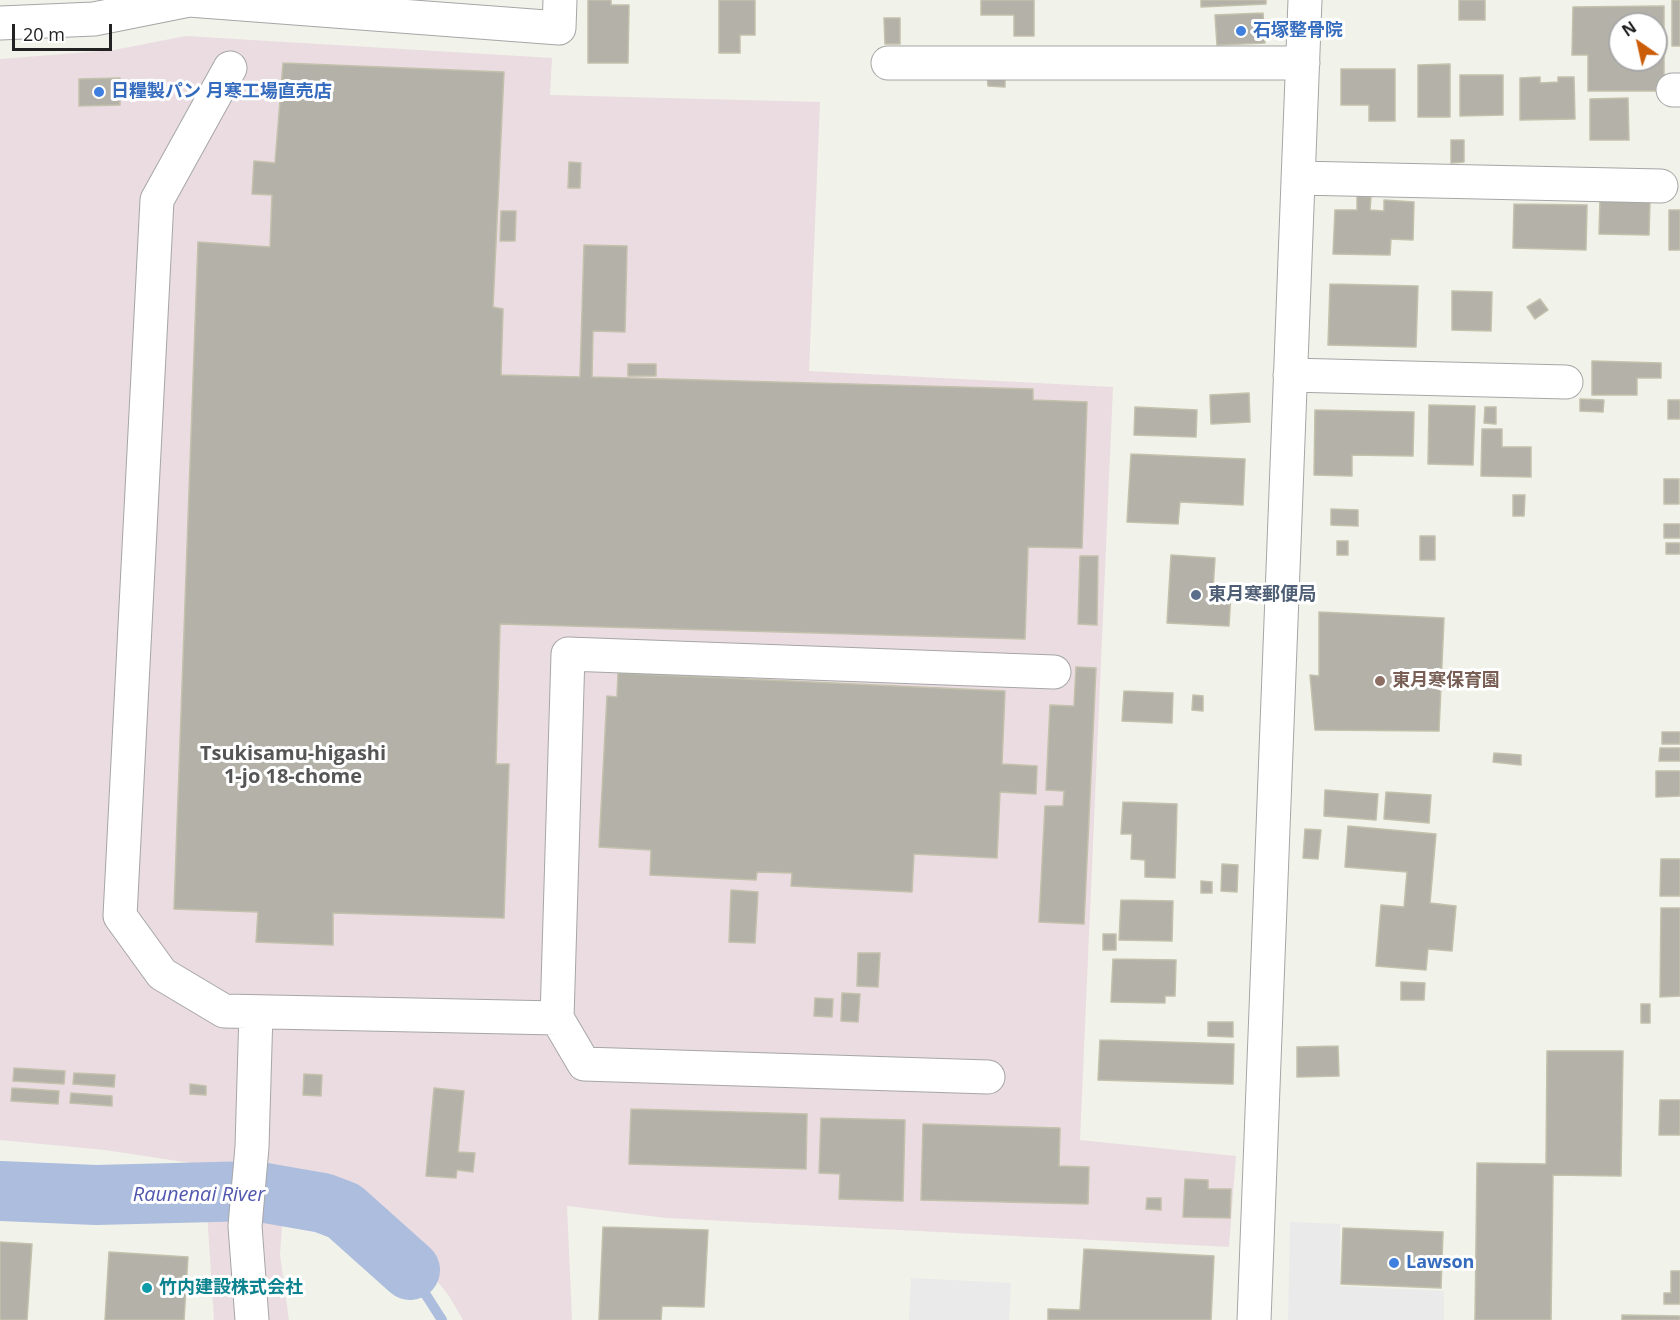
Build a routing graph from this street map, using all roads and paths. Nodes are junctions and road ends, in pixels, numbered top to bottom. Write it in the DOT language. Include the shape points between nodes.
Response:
graph roads {
  1 [pos="189,0"];
  2 [pos="560,0"];
  3 [pos="1305,0"];
  4 [pos="95,9"];
  5 [pos="0,22"];
  6 [pos="888,63"];
  7 [pos="1303,63"];
  8 [pos="230,68"];
  9 [pos="1298,178"];
  10 [pos="1661,186"];
  11 [pos="1290,375"];
  12 [pos="1566,382"];
  13 [pos="1054,672"];
  14 [pos="256,1012"];
  15 [pos="557,1018"];
  16 [pos="988,1077"];
  17 [pos="252,1320"];
  18 [pos="1254,1320"];
  1 -- 2 [label="street" via="558,28"];
  1 -- 4 [label="street"];
  3 -- 7 [label="street"];
  4 -- 5 [label="street"];
  6 -- 7 [label="street"];
  7 -- 9 [label="street"];
  8 -- 14 [label="street" via="157,200 120,916 162,974 224,1011"];
  9 -- 10 [label="street"];
  9 -- 11 [label="street"];
  11 -- 12 [label="street"];
  11 -- 18 [label="street"];
  13 -- 15 [label="street" via="568,654"];
  14 -- 15 [label="street"];
  14 -- 17 [label="street" via="245,1226"];
  15 -- 16 [label="street" via="584,1064"];
}
